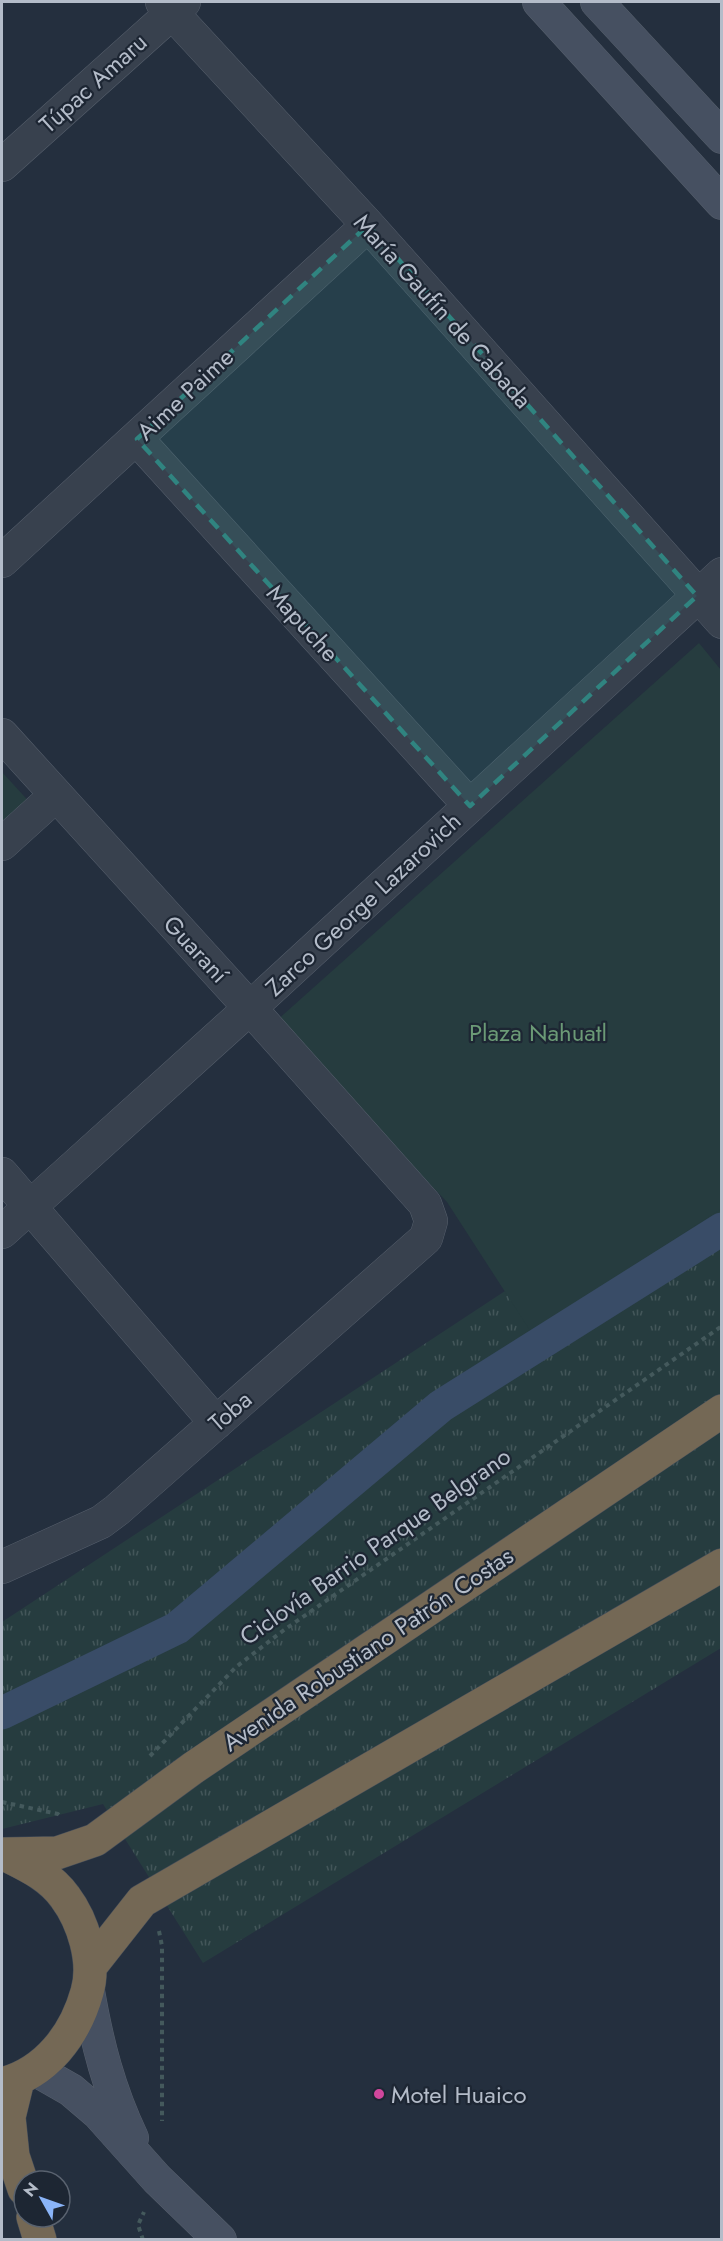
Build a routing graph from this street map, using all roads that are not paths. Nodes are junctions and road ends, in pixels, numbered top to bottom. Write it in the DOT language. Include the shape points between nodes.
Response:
graph roads {
  1 [pos="539,2"];
  2 [pos="597,2"];
  3 [pos="173,5"];
  4 [pos="722,137"];
  5 [pos="2,165"];
  6 [pos="722,203"];
  7 [pos="368,225"];
  8 [pos="137,439"];
  9 [pos="2,561"];
  10 [pos="722,574"];
  11 [pos="697,596"];
  12 [pos="722,622"];
  13 [pos="2,735"];
  14 [pos="55,796"];
  15 [pos="470,806"];
  16 [pos="2,844"];
  17 [pos="250,1008"];
  18 [pos="2,1174"];
  19 [pos="31,1206"];
  20 [pos="431,1221"];
  21 [pos="2,1232"];
  22 [pos="722,1410"];
  23 [pos="216,1423"];
  24 [pos="722,1565"];
  25 [pos="2,1567"];
  26 [pos="2,1854"];
  27 [pos="89,1979"];
  28 [pos="18,2078"];
  29 [pos="17,2169"];
  30 [pos="152,2174"];
  31 [pos="220,2240"];
  1 -- 6 [label="street"];
  2 -- 4 [label="street"];
  3 -- 5 [label="street, Túpac Amaru"];
  3 -- 7 [label="street, María Gaufín de Cabada"];
  7 -- 8 [label="street, Aime Paime"];
  7 -- 11 [label="street, María Gaufín de Cabada"];
  8 -- 9 [label="street, Aime Paime"];
  8 -- 15 [label="street, Mapuche"];
  10 -- 11 [label="street, Zarco George Lazarovich"];
  11 -- 12 [label="street, María Gaufín de Cabada"];
  11 -- 15 [label="street, Zarco George Lazarovich"];
  13 -- 14 [label="street, Guaraní"];
  14 -- 16 [label="street"];
  14 -- 17 [label="street, Guaraní"];
  15 -- 17 [label="street, Zarco George Lazarovich"];
  17 -- 19 [label="street, Zarco George Lazarovich"];
  17 -- 20 [label="street, Guaraní" via="425,1204"];
  18 -- 19 [label="street"];
  19 -- 21 [label="street, Zarco George Lazarovich"];
  19 -- 23 [label="street"];
  20 -- 23 [label="street, Toba" via="426,1238"];
  22 -- 26 [label="highway, Avenida Robustiano Patrón Costas" via="203,1762 95,1840 57,1853"];
  23 -- 25 [label="street, Toba" via="101,1522"];
  24 -- 27 [label="highway" via="142,1901"];
  26 -- 27 [label="highway" via="38,1870 65,1896 83,1930"];
  27 -- 28 [label="highway" via="71,2030 54,2054"];
  27 -- 30 [label="street" via="97,2045 109,2085"];
  28 -- 29 [label="highway" via="9,2117"];
  28 -- 30 [label="street" via="71,2090 98,2113"];
  30 -- 31 [label="street"];
}
